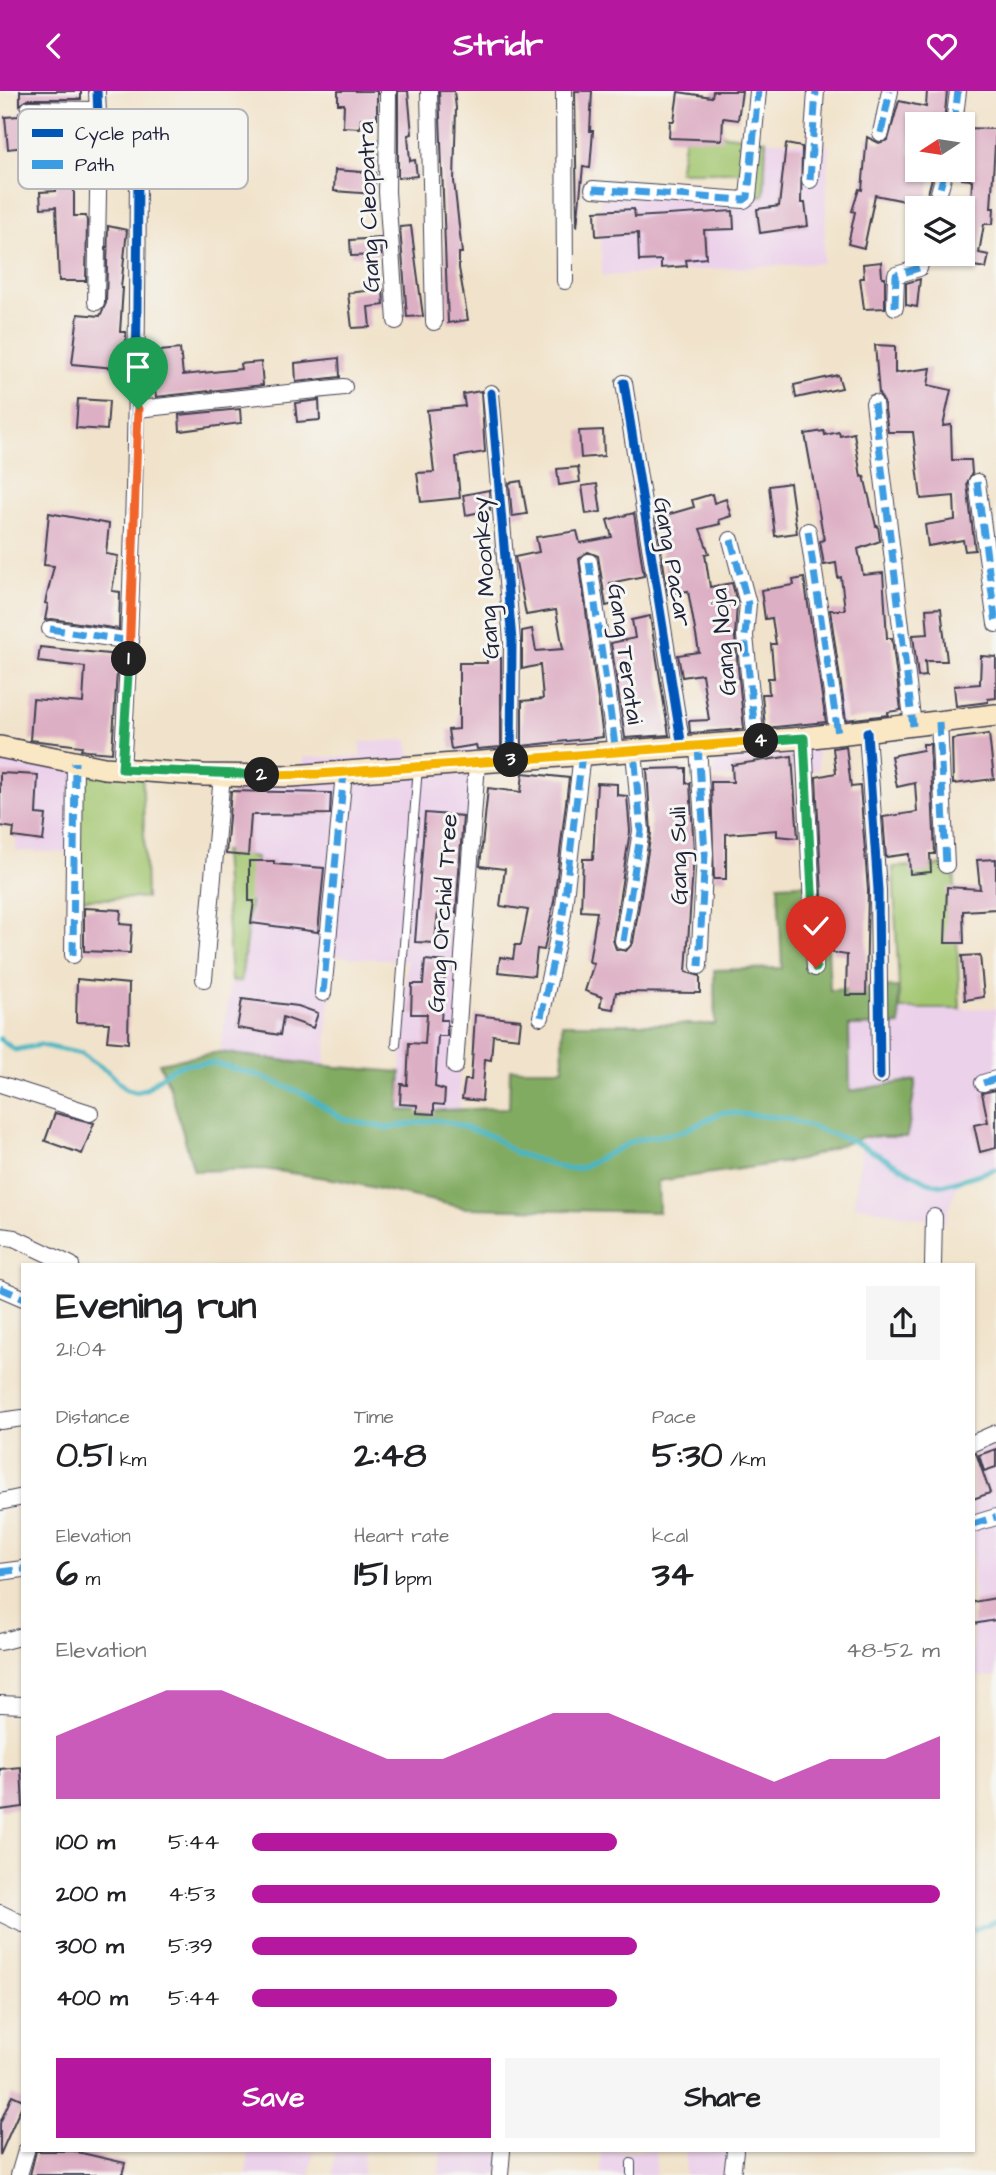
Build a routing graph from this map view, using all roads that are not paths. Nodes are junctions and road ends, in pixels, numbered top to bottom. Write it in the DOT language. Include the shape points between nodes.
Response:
graph roads {
  1 [pos="97,91"];
  2 [pos="388,91"];
  3 [pos="429,91"];
  4 [pos="564,91"];
  5 [pos="758,91"];
  6 [pos="816,91"];
  7 [pos="890,91"];
  8 [pos="958,91"];
  9 [pos="97,109"];
  10 [pos="955,112"];
  11 [pos="881,133"];
  12 [pos="810,180"];
  13 [pos="98,189"];
  14 [pos="138,189"];
  15 [pos="593,189"];
  16 [pos="920,266"];
  17 [pos="565,281"];
  18 [pos="96,302"];
  19 [pos="895,307"];
  20 [pos="396,321"];
  21 [pos="435,322"];
  22 [pos="624,383"];
  23 [pos="344,387"];
  24 [pos="491,393"];
  25 [pos="874,403"];
  26 [pos="138,409"];
  27 [pos="977,482"];
  28 [pos="808,531"];
  29 [pos="731,540"];
  30 [pos="589,562"];
  31 [pos="996,624"];
  32 [pos="50,629"];
  33 [pos="131,641"];
  34 [pos="996,715"];
  35 [pos="939,722"];
  36 [pos="914,726"];
  37 [pos="867,731"];
  38 [pos="838,734"];
  39 [pos="804,738"];
  40 [pos="756,742"];
  41 [pos="0,747"];
  42 [pos="690,747"];
  43 [pos="625,751"];
  44 [pos="582,754"];
  45 [pos="511,760"];
  46 [pos="75,762"];
  47 [pos="477,763"];
  48 [pos="418,767"];
  49 [pos="122,769"];
  50 [pos="344,773"];
  51 [pos="222,775"];
  52 [pos="946,865"];
  53 [pos="624,941"];
  54 [pos="73,955"];
  55 [pos="699,966"];
  56 [pos="816,968"];
  57 [pos="204,979"];
  58 [pos="323,993"];
  59 [pos="541,1017"];
  60 [pos="396,1045"];
  61 [pos="455,1066"];
  62 [pos="880,1076"];
  63 [pos="0,1084"];
  64 [pos="90,1113"];
  65 [pos="934,1217"];
  66 [pos="0,1236"];
  67 [pos="67,1263"];
  68 [pos="933,1263"];
  69 [pos="0,1288"];
  70 [pos="21,1297"];
  71 [pos="21,1418"];
  72 [pos="0,1421"];
  73 [pos="996,1433"];
  74 [pos="975,1442"];
  75 [pos="21,1497"];
  76 [pos="0,1502"];
  77 [pos="996,1517"];
  78 [pos="975,1523"];
  79 [pos="21,1569"];
  80 [pos="0,1572"];
  81 [pos="21,1637"];
  82 [pos="0,1642"];
  83 [pos="0,1704"];
  84 [pos="21,1705"];
  85 [pos="0,1913"];
  86 [pos="21,1923"];
  87 [pos="26,2152"];
  88 [pos="502,2152"];
  89 [pos="736,2152"];
  90 [pos="631,2163"];
  91 [pos="19,2175"];
  92 [pos="500,2175"];
  93 [pos="631,2175"];
  94 [pos="732,2175"];
  1 -- 9 [label="street"];
  2 -- 20 [label="street, Gang Cleopatra" via="387,192"];
  3 -- 21 [label="street"];
  4 -- 17 [label="street"];
  5 -- 15 [label="street" via="748,197 744,200"];
  6 -- 12 [label="street"];
  7 -- 11 [label="street"];
  8 -- 10 [label="street"];
  13 -- 18 [label="street"];
  14 -- 26 [label="street"];
  16 -- 19 [label="street" via="896,275"];
  22 -- 42 [label="street, Gang Pacar"];
  23 -- 26 [label="street"];
  24 -- 45 [label="street, Gang Moonkey" via="512,641"];
  25 -- 36 [label="street"];
  26 -- 33 [label="street"];
  27 -- 31 [label="street"];
  28 -- 38 [label="street"];
  29 -- 40 [label="street, Gang Noja" via="748,604 745,636"];
  30 -- 43 [label="street, Gang Teratai"];
  32 -- 33 [label="street"];
  33 -- 49 [label="street"];
  34 -- 35 [label="main road"];
  35 -- 36 [label="main road"];
  35 -- 52 [label="street"];
  36 -- 37 [label="main road"];
  37 -- 38 [label="main road"];
  37 -- 62 [label="street" via="878,890"];
  38 -- 39 [label="main road"];
  39 -- 40 [label="main road"];
  39 -- 56 [label="street"];
  40 -- 42 [label="main road"];
  41 -- 46 [label="main road"];
  42 -- 43 [label="main road"];
  42 -- 55 [label="street, Gang Suli" via="705,853"];
  43 -- 44 [label="main road"];
  43 -- 53 [label="street, Gang Teratai" via="641,831"];
  44 -- 45 [label="main road"];
  44 -- 59 [label="street" via="563,914"];
  45 -- 47 [label="main road"];
  46 -- 49 [label="main road"];
  46 -- 54 [label="street"];
  47 -- 48 [label="main road"];
  47 -- 61 [label="street, Gang Orchid Tree"];
  48 -- 50 [label="main road"];
  48 -- 60 [label="lane"];
  49 -- 51 [label="main road"];
  50 -- 51 [label="main road"];
  50 -- 58 [label="street"];
  51 -- 57 [label="street"];
  63 -- 64 [label="street"];
  65 -- 68 [label="street"];
  66 -- 67 [label="street"];
  69 -- 70 [label="street"];
  71 -- 72 [label="street"];
  73 -- 74 [label="street"];
  75 -- 76 [label="street"];
  77 -- 78 [label="street"];
  79 -- 80 [label="street"];
  81 -- 82 [label="street"];
  83 -- 84 [label="street"];
  85 -- 86 [label="street"];
  87 -- 91 [label="street"];
  88 -- 92 [label="street"];
  89 -- 94 [label="street"];
  90 -- 93 [label="lane"];
}
